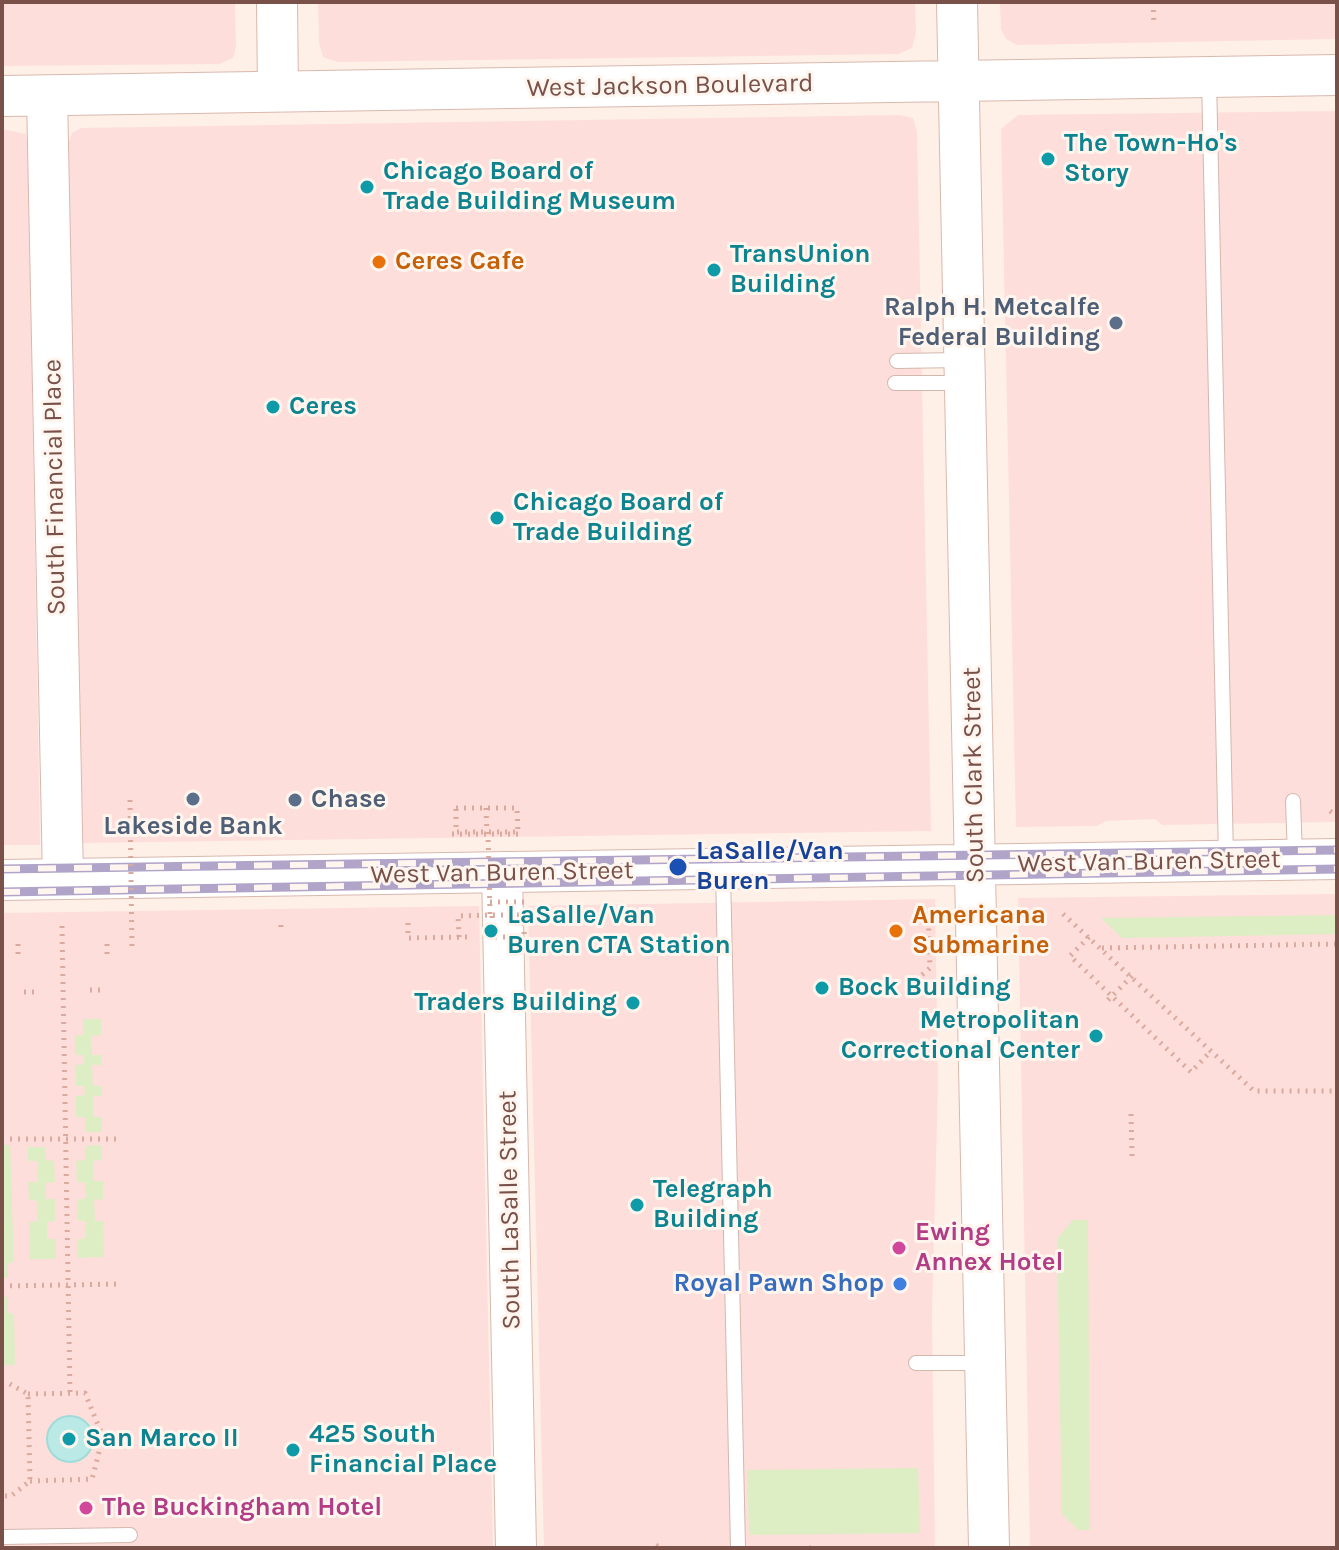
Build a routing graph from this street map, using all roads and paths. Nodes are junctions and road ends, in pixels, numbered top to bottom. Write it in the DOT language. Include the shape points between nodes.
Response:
graph roads {
  1 [pos="277,2"];
  2 [pos="957,2"];
  3 [pos="1153,2"];
  4 [pos="1154,24"];
  5 [pos="1337,75"];
  6 [pos="1209,77"];
  7 [pos="959,81"];
  8 [pos="278,91"];
  9 [pos="2,96"];
  10 [pos="47,96"];
  11 [pos="897,361"];
  12 [pos="965,371"];
  13 [pos="895,383"];
  14 [pos="130,800"];
  15 [pos="1293,801"];
  16 [pos="486,808"];
  17 [pos="1330,811"];
  18 [pos="1337,816"];
  19 [pos="487,833"];
  20 [pos="452,834"];
  21 [pos="523,834"];
  22 [pos="1337,859"];
  23 [pos="1295,860"];
  24 [pos="1226,861"];
  25 [pos="976,865"];
  26 [pos="722,869"];
  27 [pos="63,879"];
  28 [pos="2,880"];
  29 [pos="505,892"];
  30 [pos="928,909"];
  31 [pos="453,913"];
  32 [pos="526,913"];
  33 [pos="491,914"];
  34 [pos="1063,914"];
  35 [pos="576,920"];
  36 [pos="408,923"];
  37 [pos="281,925"];
  38 [pos="62,926"];
  39 [pos="281,933"];
  40 [pos="1089,937"];
  41 [pos="18,944"];
  42 [pos="107,944"];
  43 [pos="1337,944"];
  44 [pos="1101,948"];
  45 [pos="132,950"];
  46 [pos="107,955"];
  47 [pos="18,957"];
  48 [pos="1132,976"];
  49 [pos="916,980"];
  50 [pos="90,990"];
  51 [pos="100,990"];
  52 [pos="24,992"];
  53 [pos="35,992"];
  54 [pos="1110,998"];
  55 [pos="1211,1051"];
  56 [pos="1337,1091"];
  57 [pos="1131,1114"];
  58 [pos="2,1139"];
  59 [pos="65,1139"];
  60 [pos="119,1139"];
  61 [pos="1132,1156"];
  62 [pos="122,1284"];
  63 [pos="2,1286"];
  64 [pos="68,1286"];
  65 [pos="916,1363"];
  66 [pos="985,1363"];
  67 [pos="2,1383"];
  68 [pos="28,1394"];
  69 [pos="70,1394"];
  70 [pos="30,1481"];
  71 [pos="2,1496"];
  72 [pos="130,1535"];
  73 [pos="2,1537"];
  74 [pos="516,1548"];
  75 [pos="738,1548"];
  76 [pos="989,1548"];
  1 -- 8 [label="main road"];
  2 -- 7 [label="main road, South Clark Street"];
  3 -- 4 [label="path"];
  5 -- 6 [label="main road, West Jackson Boulevard"];
  6 -- 7 [label="main road, West Jackson Boulevard"];
  6 -- 24 [label="lane"];
  7 -- 8 [label="main road, West Jackson Boulevard"];
  7 -- 12 [label="main road, South Clark Street"];
  8 -- 10 [label="main road, West Jackson Boulevard"];
  9 -- 10 [label="main road, West Jackson Boulevard"];
  10 -- 27 [label="main road, South Financial Place"];
  11 -- 12 [label="lane"];
  12 -- 13 [label="lane"];
  12 -- 25 [label="main road, South Clark Street"];
  14 -- 45 [label="path, bridge"];
  15 -- 23 [label="lane"];
  16 -- 19 [label="path, bridge"];
  16 -- 19 [label="path, bridge" via="456,808 456,832"];
  16 -- 19 [label="path, bridge" via="517,808 518,832"];
  17 -- 18 [label="path"];
  19 -- 20 [label="path, bridge"];
  19 -- 21 [label="path, bridge"];
  19 -- 29 [label="path, bridge"];
  22 -- 23 [label="main road, West Van Buren Street"];
  23 -- 24 [label="main road, West Van Buren Street"];
  24 -- 25 [label="main road, West Van Buren Street"];
  25 -- 26 [label="main road, West Van Buren Street"];
  25 -- 66 [label="main road, South Clark Street"];
  26 -- 29 [label="main road, West Van Buren Street"];
  26 -- 75 [label="lane"];
  27 -- 28 [label="main road, West Van Buren Street"];
  27 -- 29 [label="main road, West Van Buren Street"];
  29 -- 33 [label="path, bridge"];
  29 -- 74 [label="main road, South LaSalle Street"];
  30 -- 49 [label="path" via="930,968"];
  31 -- 33 [label="path, bridge"];
  32 -- 33 [label="path, bridge"];
  32 -- 33 [label="path, bridge" via="524,937 492,937"];
  32 -- 35 [label="path" via="570,915"];
  33 -- 36 [label="path, bridge" via="458,916 459,937 408,938"];
  34 -- 40 [label="path"];
  37 -- 39 [label="path"];
  38 -- 59 [label="path"];
  40 -- 44 [label="path"];
  40 -- 54 [label="path" via="1070,956"];
  41 -- 47 [label="path"];
  42 -- 46 [label="path"];
  43 -- 44 [label="path"];
  44 -- 48 [label="path"];
  48 -- 54 [label="path"];
  48 -- 55 [label="path"];
  50 -- 51 [label="path"];
  52 -- 53 [label="path"];
  54 -- 55 [label="path" via="1191,1072"];
  55 -- 56 [label="path" via="1254,1091"];
  57 -- 61 [label="path"];
  58 -- 59 [label="path"];
  59 -- 60 [label="path"];
  59 -- 64 [label="path"];
  62 -- 64 [label="path"];
  63 -- 64 [label="path"];
  64 -- 69 [label="path"];
  65 -- 66 [label="lane"];
  66 -- 76 [label="main road, South Clark Street"];
  67 -- 68 [label="path"];
  68 -- 69 [label="path"];
  68 -- 70 [label="path"];
  69 -- 70 [label="path" via="85,1393 103,1437 92,1479"];
  70 -- 71 [label="path" via="11,1496"];
  72 -- 73 [label="lane"];
}
